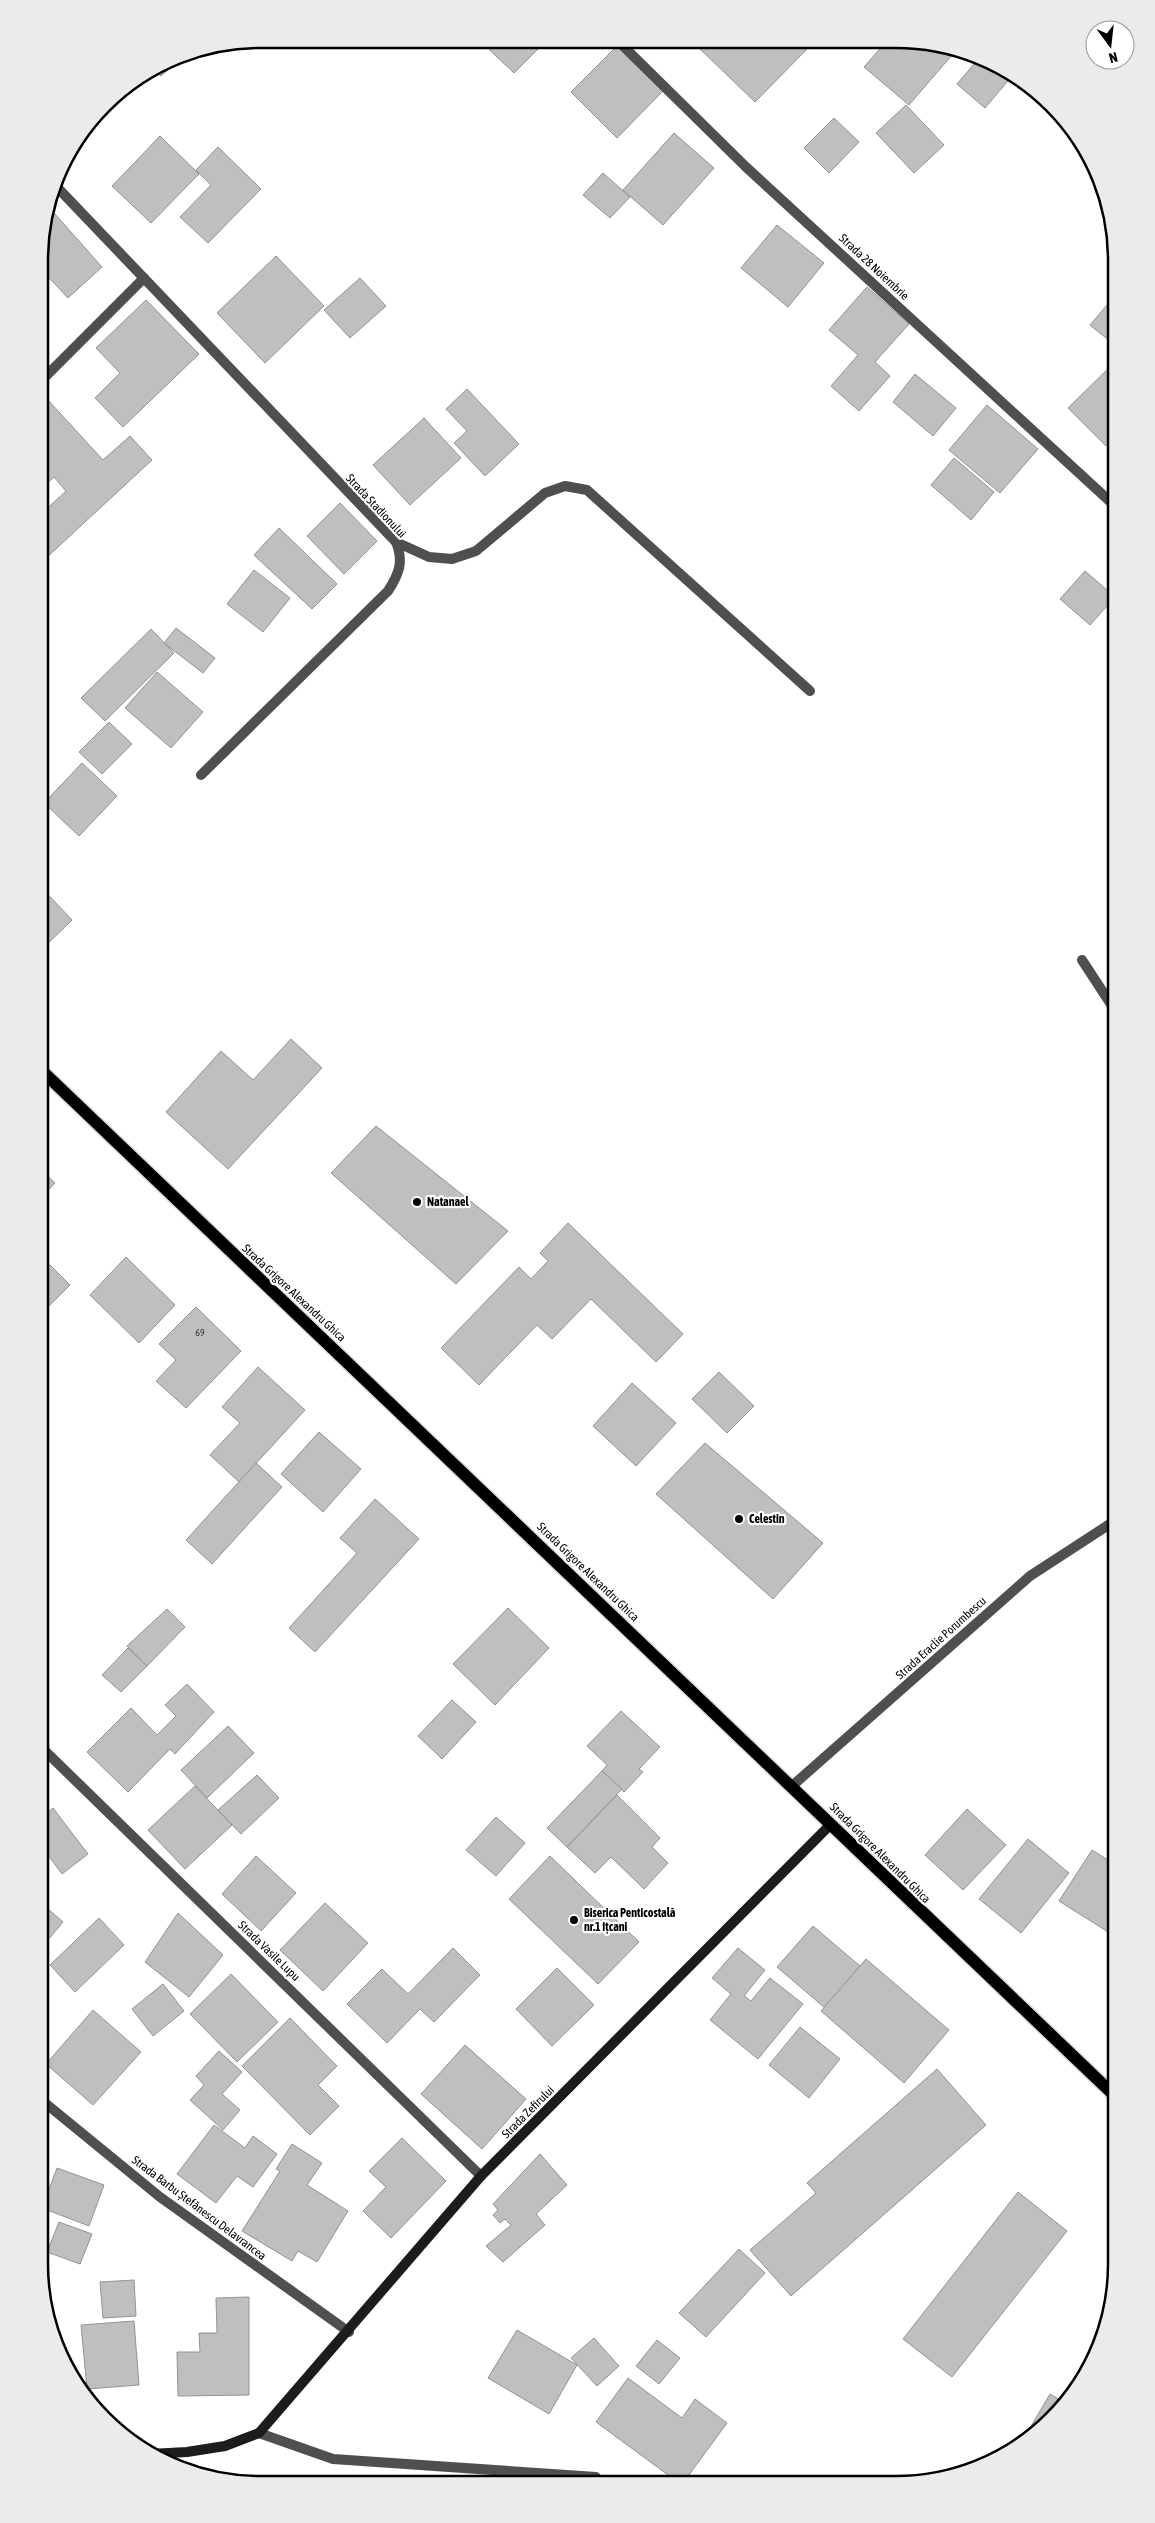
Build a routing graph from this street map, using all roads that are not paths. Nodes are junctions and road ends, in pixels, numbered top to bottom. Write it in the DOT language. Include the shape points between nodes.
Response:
graph roads {
  1 [pos="625,48"];
  2 [pos="59,190"];
  3 [pos="144,278"];
  4 [pos="48,374"];
  5 [pos="1108,500"];
  6 [pos="396,542"];
  7 [pos="810,691"];
  8 [pos="202,775"];
  9 [pos="1082,960"];
  10 [pos="1108,1000"];
  11 [pos="48,1077"];
  12 [pos="1108,1525"];
  13 [pos="48,1755"];
  14 [pos="792,1786"];
  15 [pos="832,1824"];
  16 [pos="1108,2089"];
  17 [pos="48,2105"];
  18 [pos="481,2176"];
  19 [pos="349,2332"];
  20 [pos="259,2433"];
  21 [pos="165,2453"];
  22 [pos="568,2476"];
  1 -- 5 [label="street, Strada 28 Noiembrie" via="746,167"];
  2 -- 3 [label="street, Strada Stadionului"];
  3 -- 4 [label="street"];
  3 -- 6 [label="street, Strada Stadionului"];
  6 -- 7 [label="street" via="429,557 452,559 476,551 545,492 565,486 588,490"];
  6 -- 8 [label="street, Strada Stadionului" via="401,556 398,574 388,591"];
  9 -- 10 [label="street"];
  11 -- 14 [label="main road, Strada Grigore Alexandru Ghica"];
  12 -- 14 [label="street, Strada Eraclie Porumbescu" via="1030,1576"];
  13 -- 18 [label="street, Strada Vasile Lupu"];
  14 -- 15 [label="main road, Strada Grigore Alexandru Ghica"];
  15 -- 16 [label="main road, Strada Grigore Alexandru Ghica"];
  15 -- 18 [label="main road, Strada Zefirului"];
  17 -- 19 [label="street, Strada Barbu Ștefănescu Delavrancea" via="160,2197"];
  18 -- 19 [label="main road, Strada Zefirului"];
  19 -- 20 [label="main road, Strada Zefirului"];
  20 -- 21 [label="main road, Strada Zefirului" via="226,2446"];
  20 -- 22 [label="street" via="334,2459"];
}
